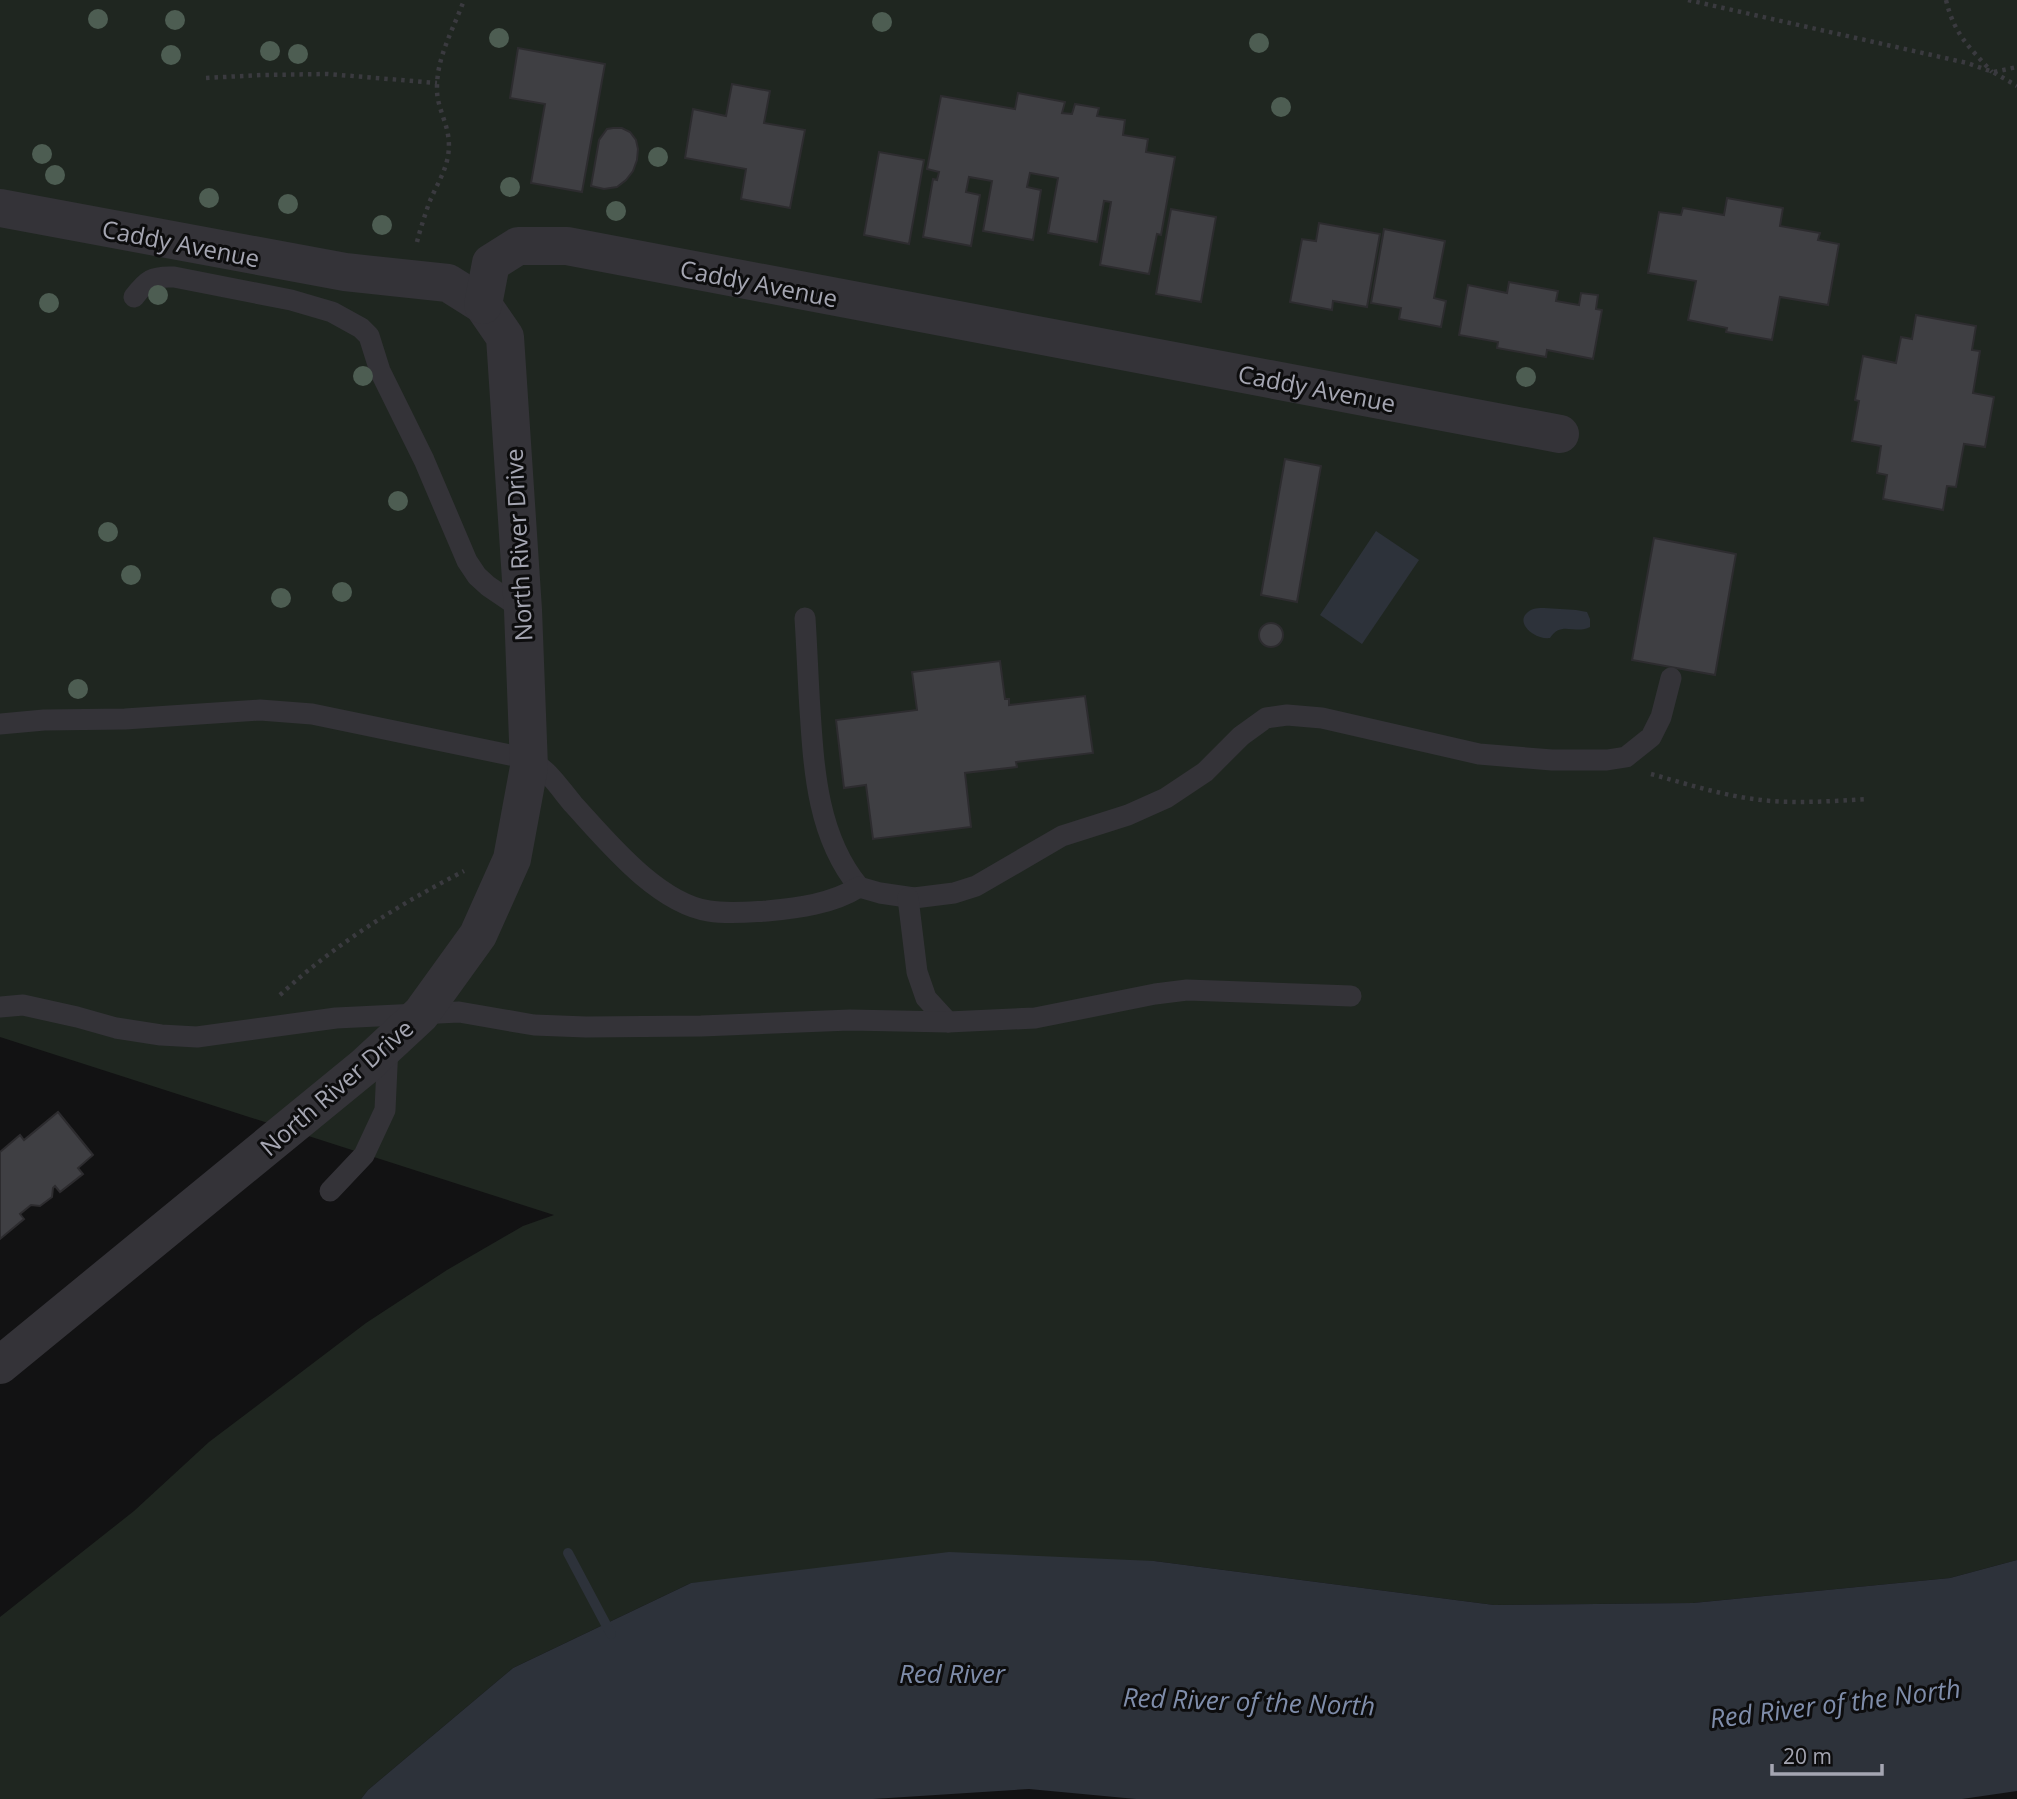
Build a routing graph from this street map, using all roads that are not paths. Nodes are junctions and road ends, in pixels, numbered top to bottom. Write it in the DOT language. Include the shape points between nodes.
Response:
graph roads {
  1 [pos="0,208"];
  2 [pos="134,297"];
  3 [pos="483,305"];
  4 [pos="1560,434"];
  5 [pos="523,610"];
  6 [pos="805,618"];
  7 [pos="1671,678"];
  8 [pos="0,724"];
  9 [pos="529,759"];
  10 [pos="859,887"];
  11 [pos="908,898"];
  12 [pos="1351,996"];
  13 [pos="0,1007"];
  14 [pos="421,1014"];
  15 [pos="948,1022"];
  16 [pos="388,1045"];
  17 [pos="330,1191"];
  18 [pos="0,1365"];
  1 -- 3 [label="street, Caddy Avenue" via="345,272 448,283"];
  2 -- 5 [label="lane" via="151,279 174,277 291,300 332,312 361,328 369,336 380,371 467,561 477,576"];
  3 -- 4 [label="street, Caddy Avenue" via="491,263 518,246 567,246"];
  3 -- 5 [label="street, North River Drive" via="505,337"];
  5 -- 9 [label="street, North River Drive"];
  6 -- 10 [label="lane" via="813,764 820,808 847,873"];
  7 -- 11 [label="lane" via="1651,737 1626,757 1607,761 1479,754 1322,718 1266,718 1205,772 1166,798 1062,836 976,886 954,894"];
  8 -- 9 [label="lane" via="260,710 312,714"];
  9 -- 10 [label="lane" via="543,767 639,874 677,900 706,911 749,912 843,897"];
  9 -- 14 [label="street, North River Drive" via="512,859 478,935"];
  10 -- 11 [label="lane"];
  11 -- 15 [label="lane" via="917,972 926,998"];
  12 -- 15 [label="lane" via="1187,990 1035,1018"];
  13 -- 14 [label="lane" via="23,1005 116,1028 197,1037 336,1018"];
  14 -- 15 [label="lane" via="459,1012 534,1026 586,1027"];
  14 -- 16 [label="street, North River Drive"];
  16 -- 17 [label="lane" via="385,1110 364,1155"];
  16 -- 18 [label="street, North River Drive"];
}
